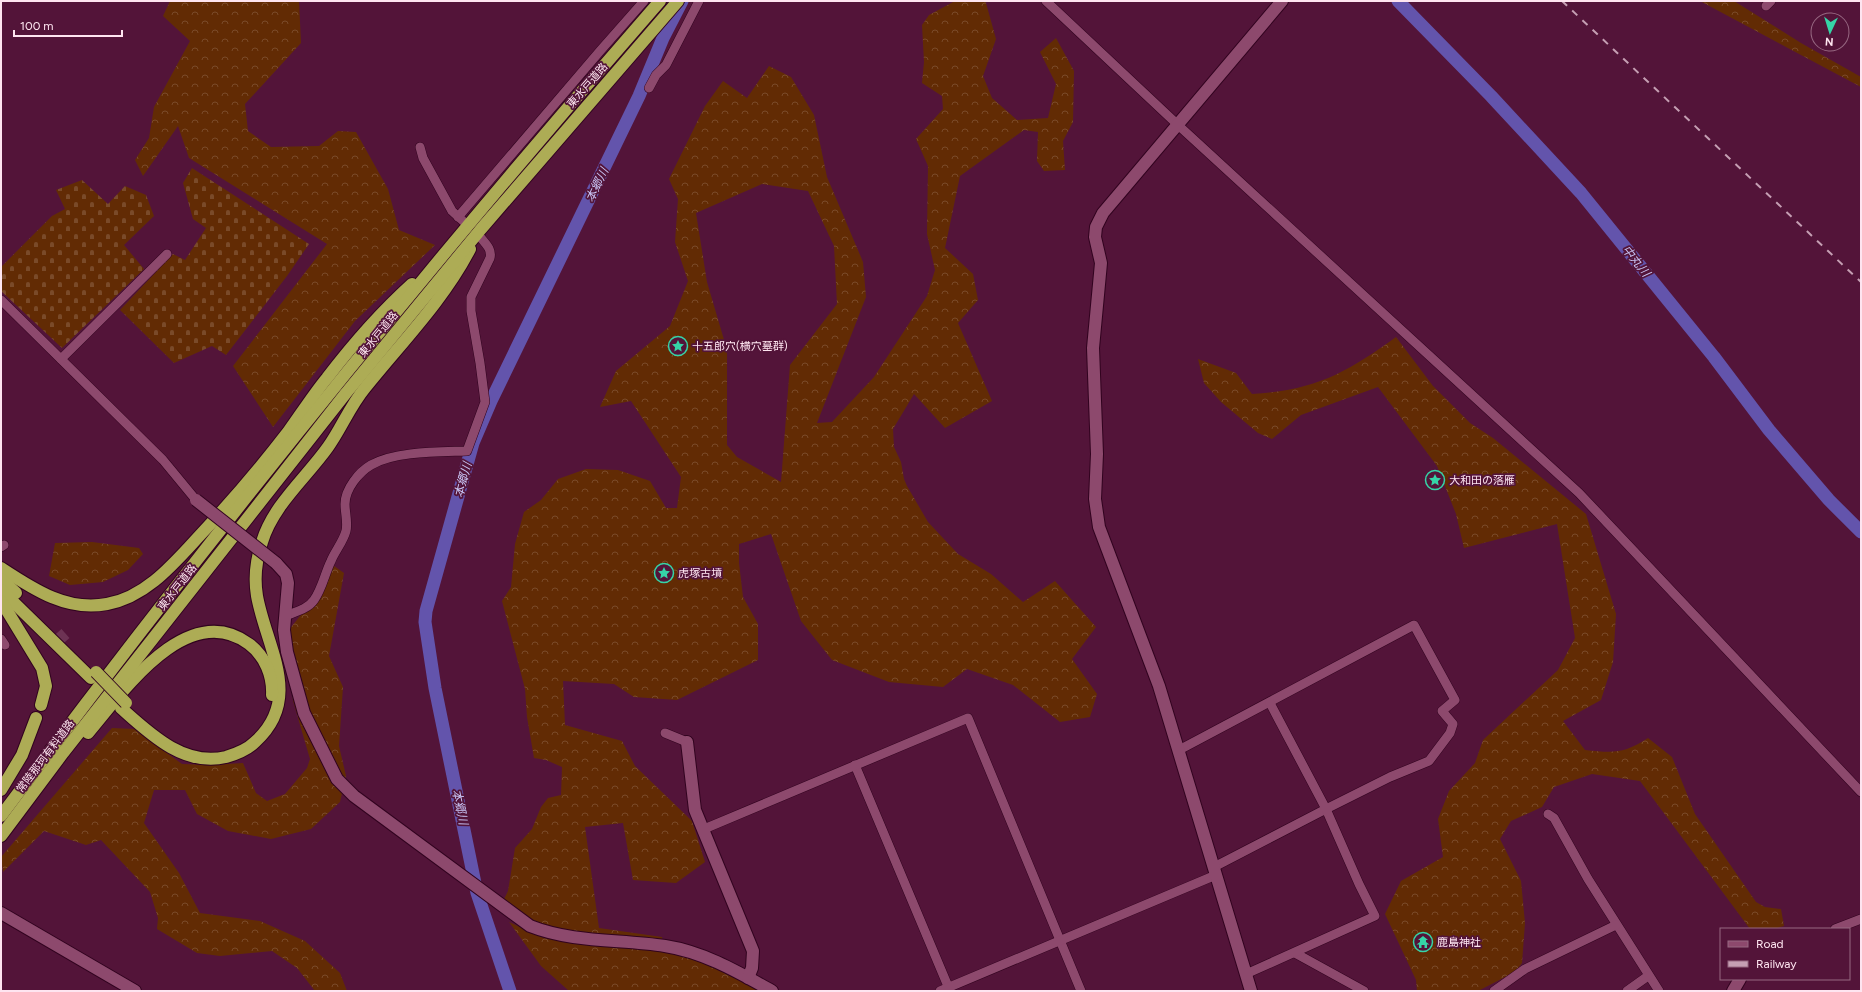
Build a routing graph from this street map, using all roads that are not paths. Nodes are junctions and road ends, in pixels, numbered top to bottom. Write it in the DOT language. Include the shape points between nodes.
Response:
graph roads {
  1 [pos="644,1"];
  2 [pos="660,1"];
  3 [pos="678,1"];
  4 [pos="699,1"];
  5 [pos="1046,1"];
  6 [pos="1282,1"];
  7 [pos="649,88"];
  8 [pos="1178,124"];
  9 [pos="420,147"];
  10 [pos="464,220"];
  11 [pos="481,233"];
  12 [pos="167,254"];
  13 [pos="438,261"];
  14 [pos="1,300"];
  15 [pos="61,359"];
  16 [pos="196,500"];
  17 [pos="1,568"];
  18 [pos="1,579"];
  19 [pos="1,590"];
  20 [pos="1,601"];
  21 [pos="285,616"];
  22 [pos="57,633"];
  23 [pos="66,643"];
  24 [pos="96,678"];
  25 [pos="111,692"];
  26 [pos="1270,703"];
  27 [pos="41,705"];
  28 [pos="124,706"];
  29 [pos="36,718"];
  30 [pos="665,733"];
  31 [pos="687,742"];
  32 [pos="1178,750"];
  33 [pos="855,765"];
  34 [pos="1,790"];
  35 [pos="1861,792"];
  36 [pos="1326,809"];
  37 [pos="1548,814"];
  38 [pos="1,816"];
  39 [pos="704,829"];
  40 [pos="2,834"];
  41 [pos="1215,871"];
  42 [pos="1,913"];
  43 [pos="1861,919"];
  44 [pos="1616,925"];
  45 [pos="1837,928"];
  46 [pos="1060,941"];
  47 [pos="1295,952"];
  48 [pos="1246,974"];
  49 [pos="1648,976"];
  50 [pos="748,978"];
  51 [pos="1739,980"];
  52 [pos="946,990"];
  53 [pos="135,991"];
  54 [pos="772,991"];
  55 [pos="1081,991"];
  56 [pos="1252,991"];
  57 [pos="1364,991"];
  58 [pos="1494,991"];
  59 [pos="1627,991"];
  60 [pos="1659,991"];
  61 [pos="1733,991"];
  1 -- 10 [label="street" via="600,51"];
  2 -- 10 [label="highway, 東水戸道路"];
  3 -- 11 [label="highway, 東水戸道路"];
  4 -- 7 [label="street" via="669,60"];
  5 -- 8 [label="street"];
  6 -- 8 [label="street"];
  8 -- 32 [label="street" via="1098,220 1095,237 1101,263 1093,372 1097,454 1095,499 1099,527 1159,686"];
  8 -- 35 [label="street" via="1579,493"];
  9 -- 10 [label="street" via="423,158 448,204"];
  10 -- 13 [label="highway, 東水戸道路"];
  11 -- 21 [label="street" via="491,253 471,297 471,312 484,402 466,450 426,452 393,458 379,461 363,471 348,489 346,530 314,600 300,611"];
  11 -- 25 [label="highway, 東水戸道路" via="346,393"];
  11 -- 28 [label="highway" via="433,307 364,390 328,447 276,515 262,541 257,562 256,587 279,679 279,700 268,727 254,743 234,755 211,759 186,754 161,742"];
  12 -- 15 [label="street"];
  13 -- 17 [label="highway" via="384,309 327,377 287,432 228,504 159,577 144,588 132,596 106,605 71,604 42,593"];
  13 -- 24 [label="highway, 東水戸道路"];
  14 -- 15 [label="street"];
  15 -- 16 [label="street" via="163,460"];
  16 -- 21 [label="street, bridge" via="276,563 286,574 288,583"];
  18 -- 22 [label="highway"];
  19 -- 24 [label="highway"];
  20 -- 27 [label="highway" via="42,668 46,686"];
  21 -- 50 [label="street" via="287,652 304,713 337,779 354,796 530,926 549,933 666,946 706,957"];
  23 -- 24 [label="highway"];
  24 -- 28 [label="highway"];
  24 -- 38 [label="highway, 常陸那珂有料道路"];
  25 -- 40 [label="highway, 常陸那珂有料道路"];
  26 -- 32 [label="street"];
  26 -- 36 [label="street"];
  26 -- 36 [label="street" via="1414,625 1455,700 1442,711 1453,724 1450,733 1429,761"];
  28 -- 40 [label="highway" via="176,743 200,751 223,750 244,742 262,724 270,706 271,681 266,664 255,649 231,635 201,634 171,646 152,661 123,692"];
  29 -- 34 [label="highway" via="22,755"];
  30 -- 31 [label="street"];
  31 -- 39 [label="street" via="695,810"];
  32 -- 41 [label="street"];
  33 -- 39 [label="street"];
  33 -- 46 [label="street" via="968,718"];
  33 -- 52 [label="street"];
  36 -- 41 [label="street"];
  36 -- 47 [label="street" via="1375,916"];
  37 -- 44 [label="street" via="1554,818"];
  39 -- 50 [label="street" via="753,951 752,968"];
  41 -- 46 [label="street"];
  41 -- 48 [label="street"];
  42 -- 53 [label="street"];
  43 -- 45 [label="street"];
  44 -- 49 [label="street"];
  44 -- 58 [label="street" via="1525,969"];
  46 -- 52 [label="street"];
  46 -- 55 [label="street"];
  47 -- 48 [label="street"];
  47 -- 57 [label="street"];
  48 -- 56 [label="street"];
  49 -- 59 [label="street"];
  49 -- 60 [label="street"];
  50 -- 54 [label="street"];
  51 -- 61 [label="street"];
}
